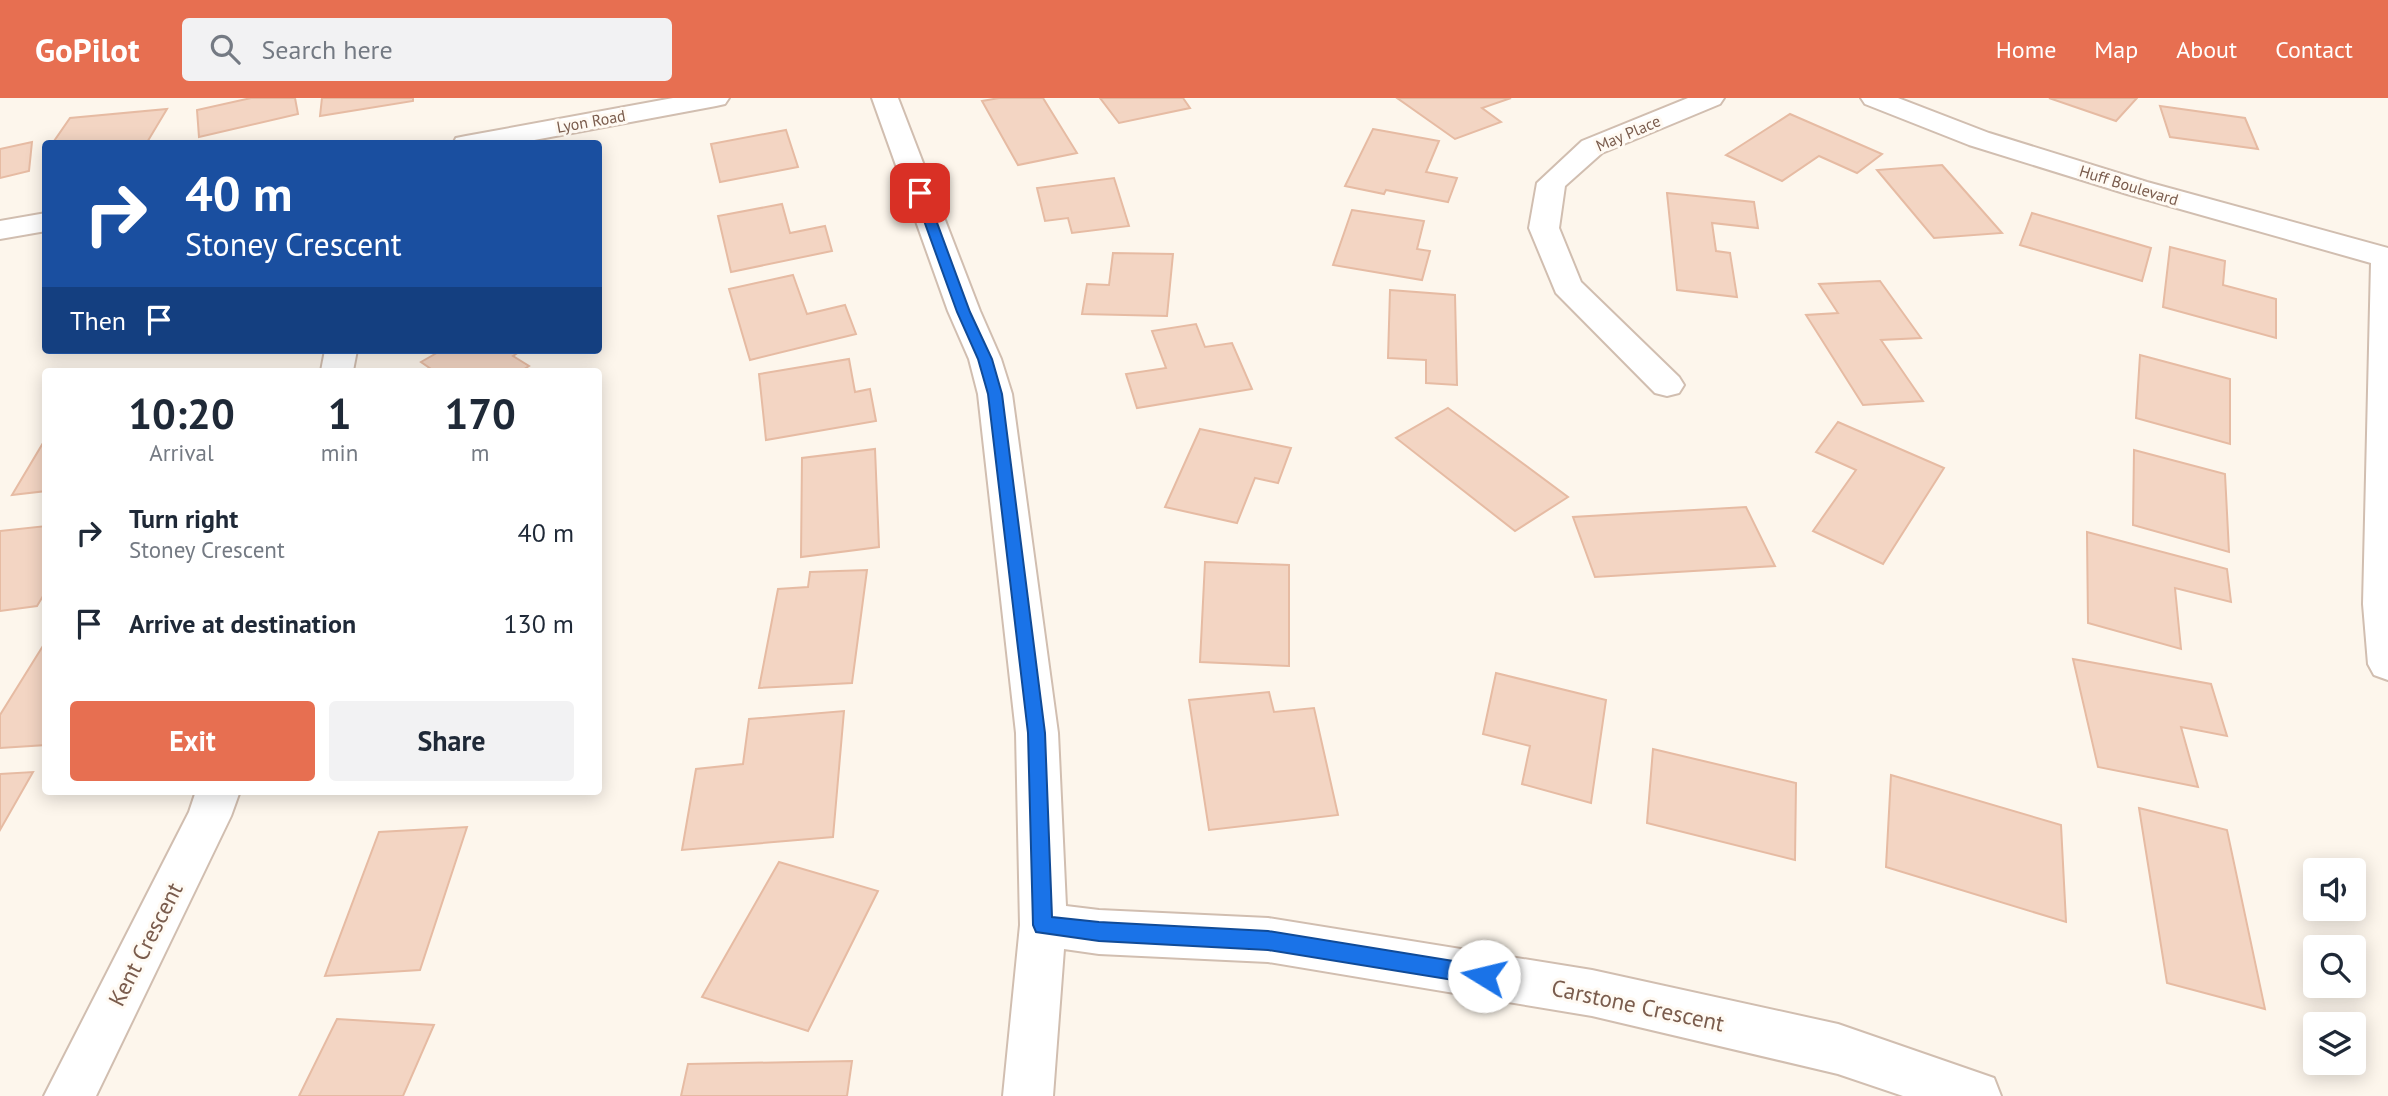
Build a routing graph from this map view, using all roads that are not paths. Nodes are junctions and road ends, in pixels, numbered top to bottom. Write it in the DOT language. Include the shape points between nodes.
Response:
graph roads {
  1 [pos="716,98"];
  2 [pos="885,98"];
  3 [pos="1711,98"];
  4 [pos="1874,98"];
  5 [pos="488,140"];
  6 [pos="42,223"];
  7 [pos="0,230"];
  8 [pos="2387,258"];
  9 [pos="1667,385"];
  10 [pos="2388,664"];
  11 [pos="217,795"];
  12 [pos="1043,925"];
  13 [pos="69,1096"];
  14 [pos="1028,1096"];
  15 [pos="1976,1096"];
  1 -- 5 [label="street, Lyon Road"];
  2 -- 12 [label="street" via="995,394 1037,733"];
  3 -- 9 [label="street, May Place" via="1592,147 1551,184 1544,228 1567,286"];
  4 -- 8 [label="street, Huff Boulevard" via="1979,139"];
  6 -- 7 [label="street"];
  8 -- 10 [label="street" via="2382,604"];
  11 -- 13 [label="street, Kent Crescent"];
  12 -- 14 [label="street"];
  12 -- 15 [label="street, Carstone Crescent" via="1268,940 1592,993 1838,1049"];
}
